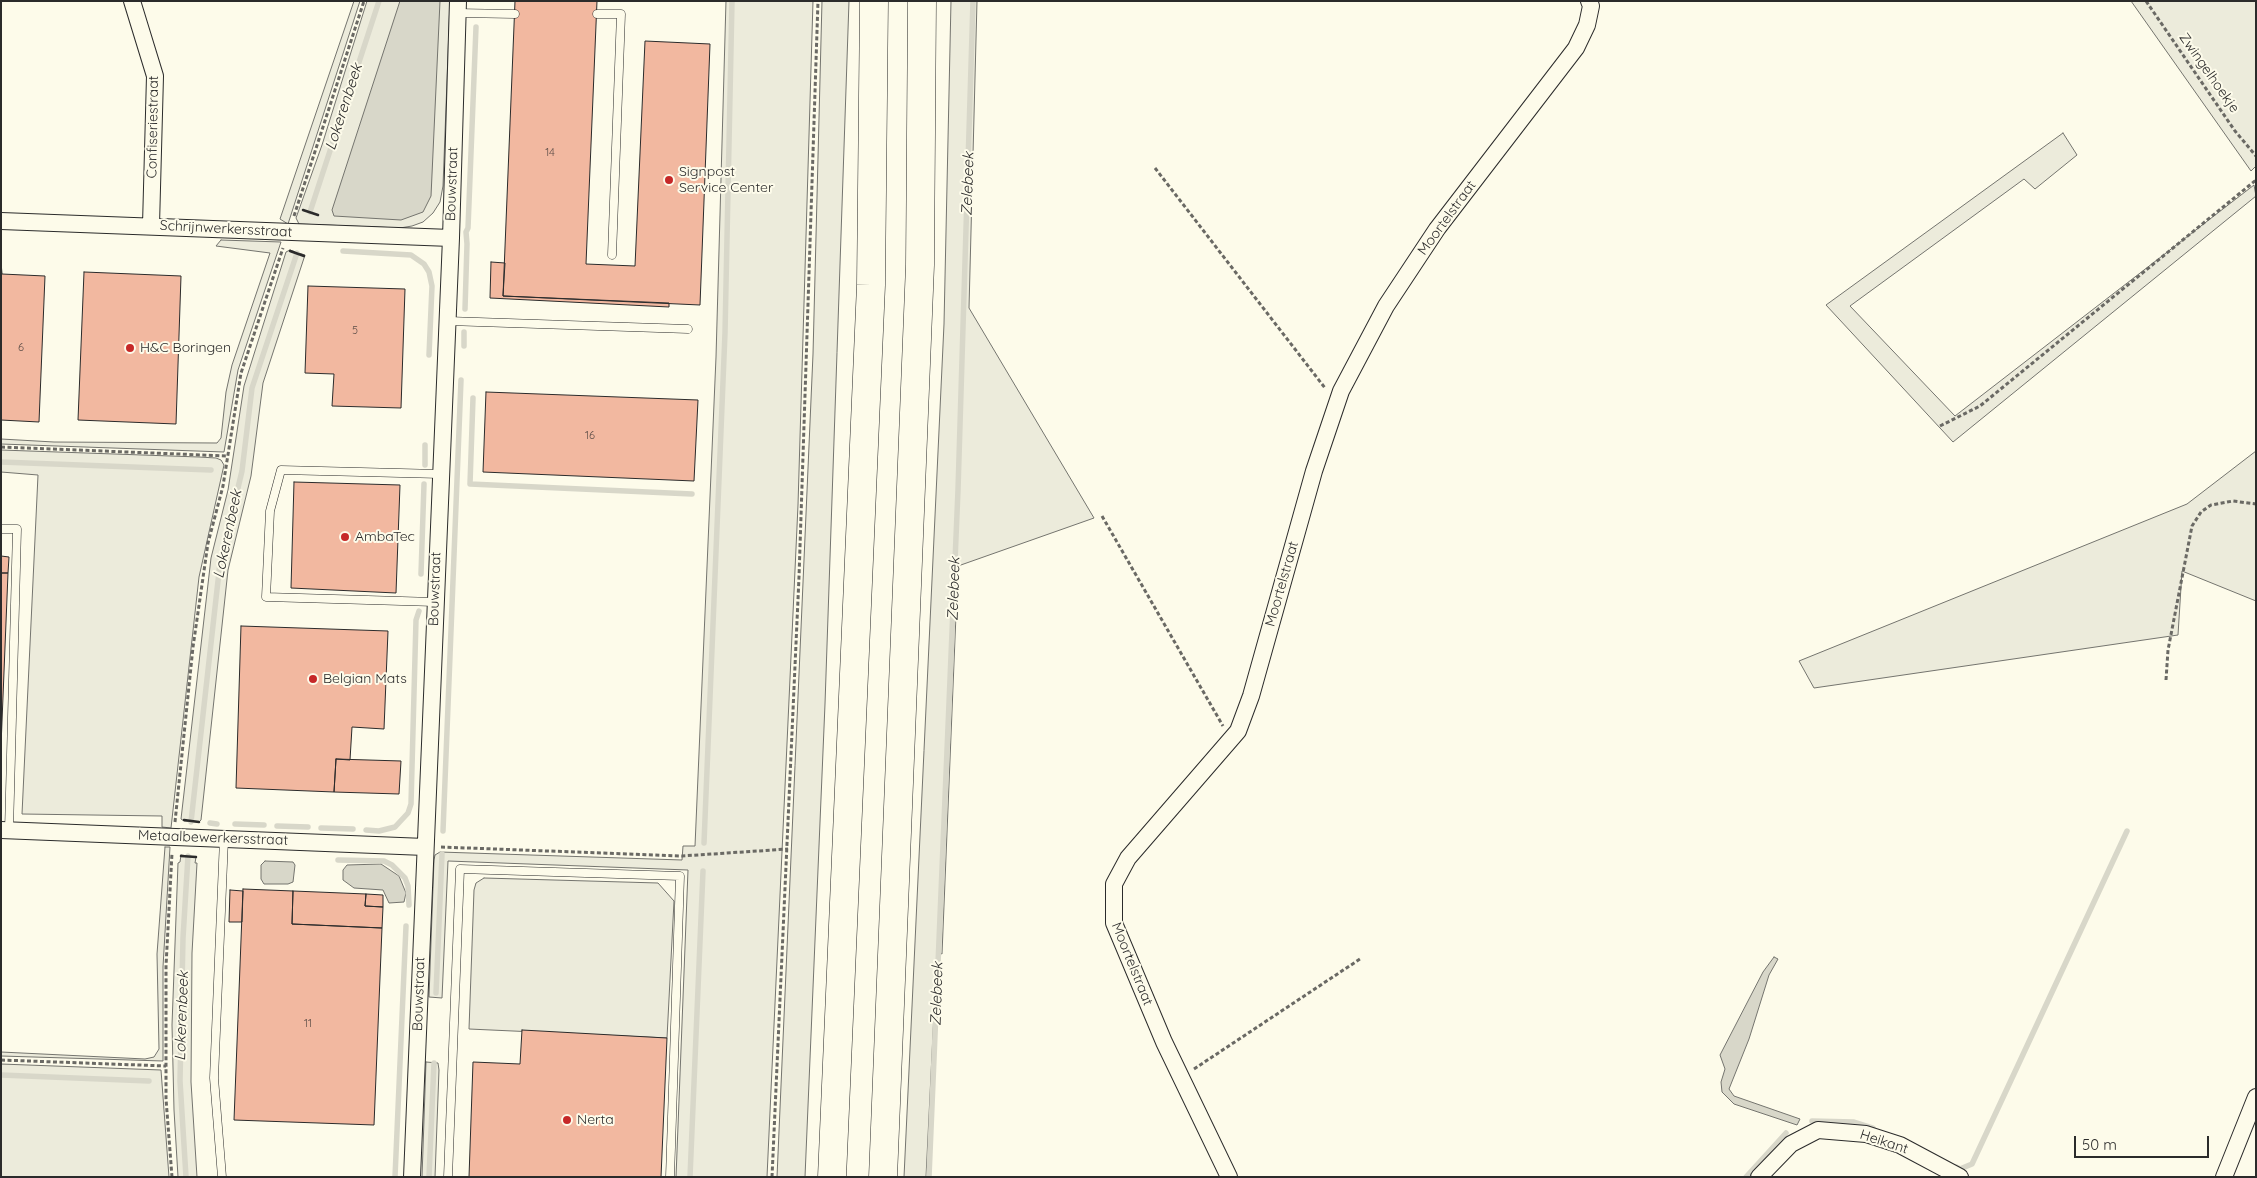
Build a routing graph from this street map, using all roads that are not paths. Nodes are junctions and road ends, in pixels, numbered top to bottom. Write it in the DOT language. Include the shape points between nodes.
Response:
graph roads {
  1 [pos="132,1"];
  2 [pos="874,1"];
  3 [pos="922,1"];
  4 [pos="1589,1"];
  5 [pos="457,7"];
  6 [pos="515,14"];
  7 [pos="597,14"];
  8 [pos="1,221"];
  9 [pos="151,225"];
  10 [pos="450,238"];
  11 [pos="612,255"];
  12 [pos="446,321"];
  13 [pos="688,329"];
  14 [pos="440,474"];
  15 [pos="1,529"];
  16 [pos="435,602"];
  17 [pos="5,830"];
  18 [pos="224,839"];
  19 [pos="425,847"];
  20 [pos="2256,1096"];
  21 [pos="222,1177"];
  22 [pos="412,1177"];
  23 [pos="448,1177"];
  24 [pos="670,1177"];
  25 [pos="832,1177"];
  26 [pos="883,1177"];
  27 [pos="1229,1177"];
  28 [pos="1759,1177"];
  29 [pos="1960,1177"];
  30 [pos="2224,1177"];
  1 -- 9 [label="street, Confiseriestraat" via="155,76"];
  2 -- 25 [label="highway" via="871,285"];
  3 -- 26 [label="highway" via="920,265"];
  4 -- 27 [label="street, Moortelstraat" via="1587,25 1576,48 1437,229 1386,306 1353,367 1314,471 1251,696 1238,731 1128,858 1114,884 1114,923"];
  5 -- 6 [label="lane"];
  5 -- 10 [label="street, Bouwstraat"];
  7 -- 11 [label="lane" via="621,14"];
  8 -- 9 [label="street, Schrijnwerkersstraat"];
  9 -- 10 [label="street, Schrijnwerkersstraat"];
  10 -- 12 [label="street, Bouwstraat"];
  12 -- 13 [label="lane"];
  12 -- 14 [label="street, Bouwstraat"];
  14 -- 16 [label="street, Bouwstraat"];
  14 -- 16 [label="lane" via="281,470 270,511 266,596"];
  15 -- 17 [label="lane" via="17,529"];
  16 -- 19 [label="street, Bouwstraat"];
  17 -- 18 [label="street, Metaalbewerkersstraat"];
  18 -- 19 [label="street, Metaalbewerkersstraat"];
  18 -- 21 [label="lane" via="214,1078"];
  19 -- 22 [label="street, Bouwstraat"];
  20 -- 30 [label="street"];
  23 -- 24 [label="lane" via="460,869 680,876"];
  28 -- 29 [label="street, Heikant" via="1791,1144 1818,1130 1866,1134 1892,1142"];
}
